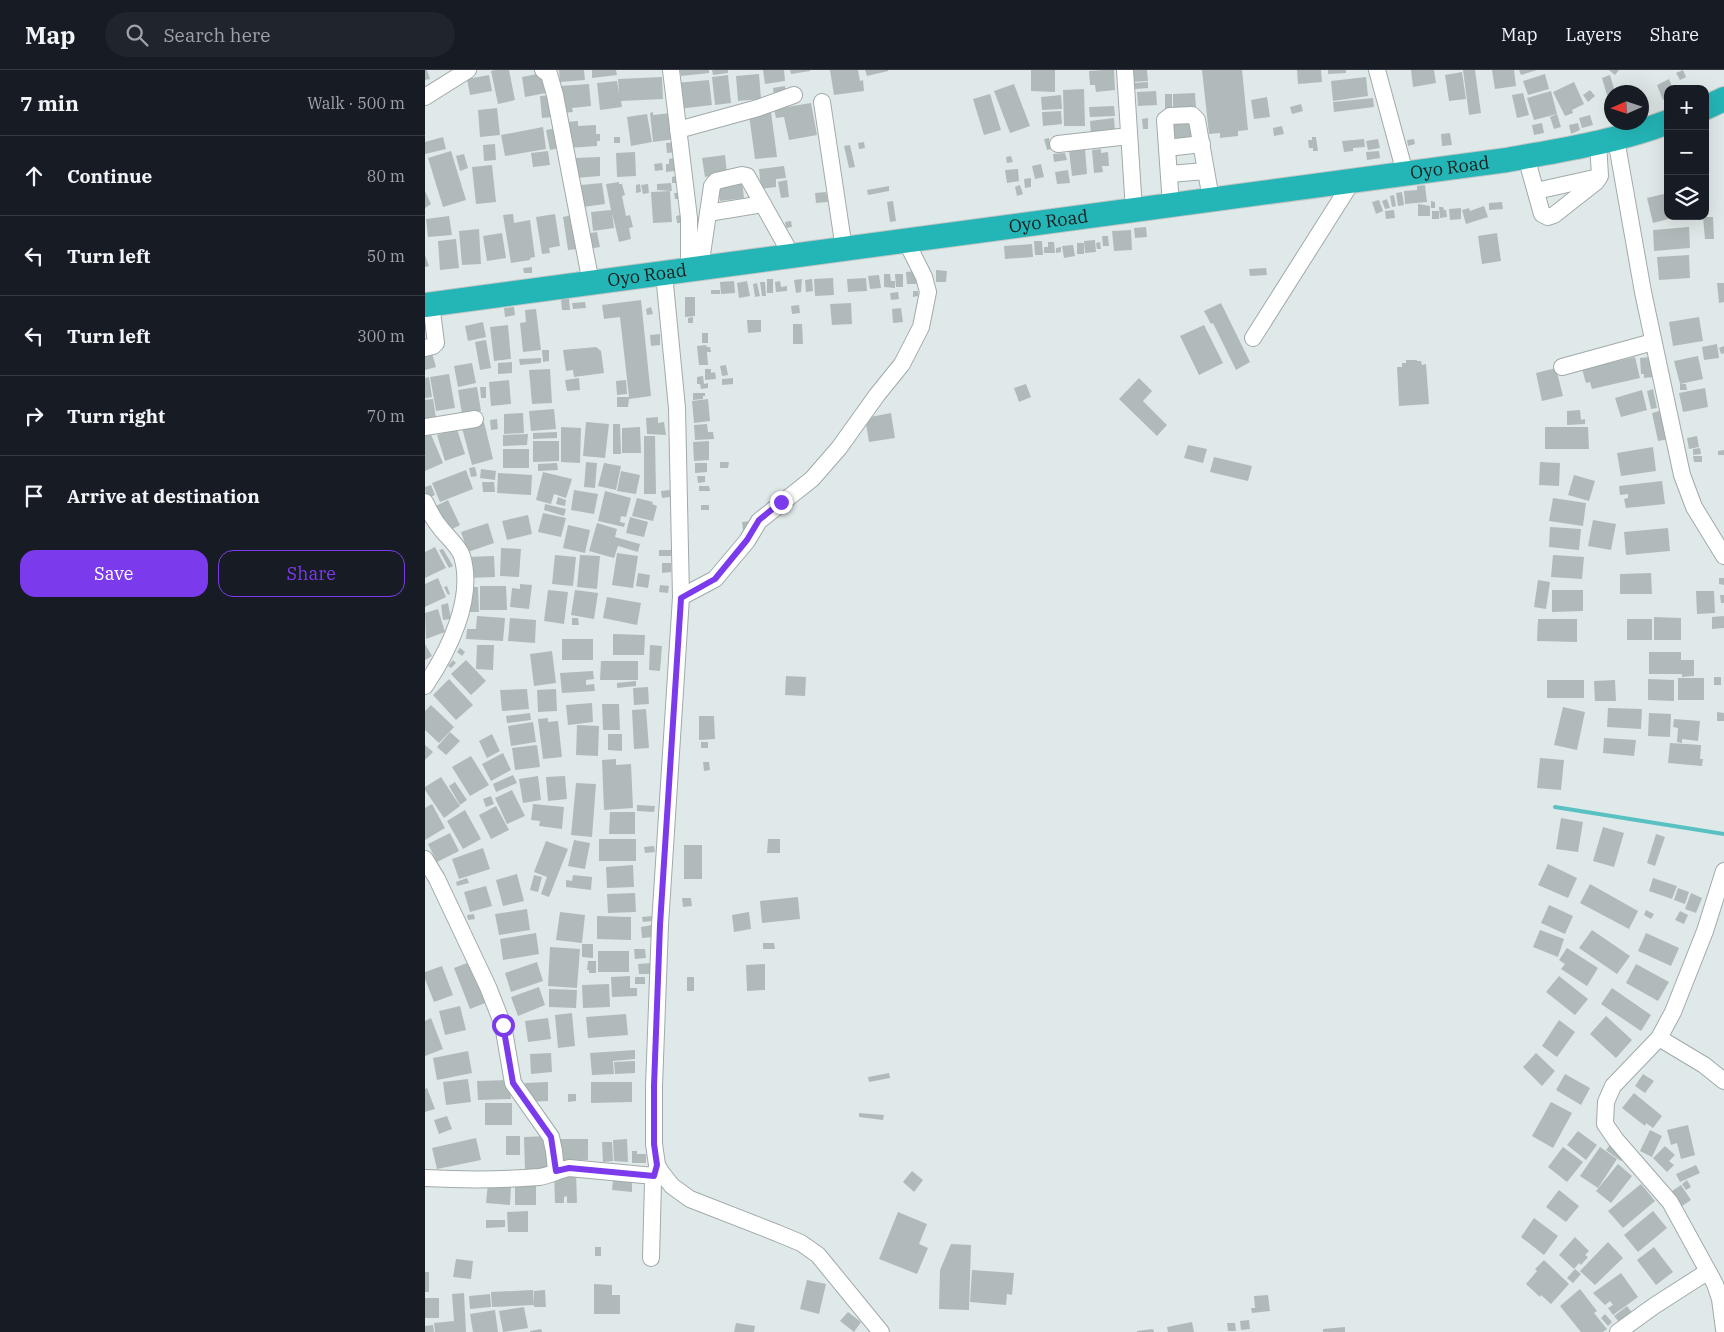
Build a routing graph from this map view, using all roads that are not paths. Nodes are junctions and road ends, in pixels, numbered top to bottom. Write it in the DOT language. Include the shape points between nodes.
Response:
graph roads {
  1 [pos="468,70"];
  2 [pos="543,70"];
  3 [pos="671,70"];
  4 [pos="1125,70"];
  5 [pos="1377,70"];
  6 [pos="794,95"];
  7 [pos="425,96"];
  8 [pos="1724,98"];
  9 [pos="822,102"];
  10 [pos="1709,106"];
  11 [pos="1664,123"];
  12 [pos="678,130"];
  13 [pos="1129,136"];
  14 [pos="1607,141"];
  15 [pos="1058,144"];
  16 [pos="1202,144"];
  17 [pos="1167,148"];
  18 [pos="1526,157"];
  19 [pos="1206,171"];
  20 [pos="1405,173"];
  21 [pos="1169,174"];
  22 [pos="1600,176"];
  23 [pos="1353,180"];
  24 [pos="1536,192"];
  25 [pos="1211,199"];
  26 [pos="763,204"];
  27 [pos="1171,205"];
  28 [pos="1134,210"];
  29 [pos="708,213"];
  30 [pos="906,241"];
  31 [pos="844,249"];
  32 [pos="792,256"];
  33 [pos="695,269"];
  34 [pos="665,274"];
  35 [pos="591,283"];
  36 [pos="429,315"];
  37 [pos="1253,338"];
  38 [pos="1653,342"];
  39 [pos="425,348"];
  40 [pos="1562,367"];
  41 [pos="475,419"];
  42 [pos="425,427"];
  43 [pos="425,502"];
  44 [pos="1724,556"];
  45 [pos="681,598"];
  46 [pos="425,686"];
  47 [pos="425,858"];
  48 [pos="1724,871"];
  49 [pos="1659,1038"];
  50 [pos="1724,1081"];
  51 [pos="656,1170"];
  52 [pos="556,1171"];
  53 [pos="425,1178"];
  54 [pos="651,1258"];
  55 [pos="1707,1272"];
  56 [pos="1724,1323"];
  57 [pos="1724,1329"];
  58 [pos="881,1332"];
  59 [pos="1618,1332"];
  1 -- 7 [label="street"];
  2 -- 35 [label="street" via="549,74 555,95"];
  3 -- 12 [label="street"];
  4 -- 13 [label="street"];
  5 -- 20 [label="street"];
  6 -- 12 [label="street"];
  8 -- 10 [label="highway"];
  9 -- 31 [label="street"];
  11 -- 14 [label="highway, Oyo Road"];
  12 -- 33 [label="street"];
  13 -- 15 [label="street"];
  13 -- 28 [label="street"];
  14 -- 18 [label="highway, Oyo Road"];
  14 -- 22 [label="street"];
  14 -- 38 [label="street"];
  16 -- 17 [label="street"];
  16 -- 17 [label="street" via="1195,116 1170,116 1165,120"];
  16 -- 19 [label="street"];
  17 -- 21 [label="street"];
  18 -- 20 [label="highway, Oyo Road"];
  18 -- 24 [label="street"];
  19 -- 21 [label="street"];
  19 -- 25 [label="street"];
  20 -- 23 [label="highway, Oyo Road"];
  21 -- 27 [label="street"];
  22 -- 24 [label="street"];
  22 -- 24 [label="street" via="1561,210 1548,217 1542,214"];
  23 -- 25 [label="highway, Oyo Road"];
  23 -- 37 [label="street"];
  25 -- 27 [label="highway, Oyo Road"];
  26 -- 29 [label="street"];
  26 -- 29 [label="street" via="747,176 742,175 716,181 712,186"];
  26 -- 32 [label="street"];
  27 -- 28 [label="highway, Oyo Road"];
  28 -- 30 [label="highway, Oyo Road"];
  29 -- 33 [label="street"];
  30 -- 31 [label="highway, Oyo Road"];
  30 -- 45 [label="street" via="924,276 928,292 921,327 902,364 839,448 812,478 759,520 715,579"];
  31 -- 32 [label="highway, Oyo Road"];
  32 -- 33 [label="highway, Oyo Road"];
  33 -- 34 [label="highway, Oyo Road"];
  34 -- 35 [label="highway, Oyo Road"];
  34 -- 45 [label="street" via="677,408"];
  35 -- 36 [label="highway, Oyo Road"];
  36 -- 39 [label="street" via="436,343"];
  38 -- 40 [label="street"];
  38 -- 44 [label="street" via="1682,475 1694,507"];
  41 -- 42 [label="street"];
  43 -- 46 [label="street" via="461,554 466,576 458,621 441,663"];
  45 -- 51 [label="street" via="660,925 654,1086"];
  47 -- 52 [label="street" via="489,987 503,1025 513,1083 551,1137"];
  48 -- 49 [label="street" via="1705,930 1673,1012"];
  49 -- 50 [label="street"];
  49 -- 55 [label="street" via="1613,1086 1606,1102 1605,1124 1670,1202"];
  51 -- 52 [label="street" via="569,1168"];
  51 -- 54 [label="street"];
  51 -- 58 [label="street" via="690,1200 809,1248"];
  52 -- 53 [label="street" via="542,1177"];
  55 -- 56 [label="street" via="1715,1284"];
  55 -- 59 [label="street"];
  56 -- 57 [label="street"];
}
